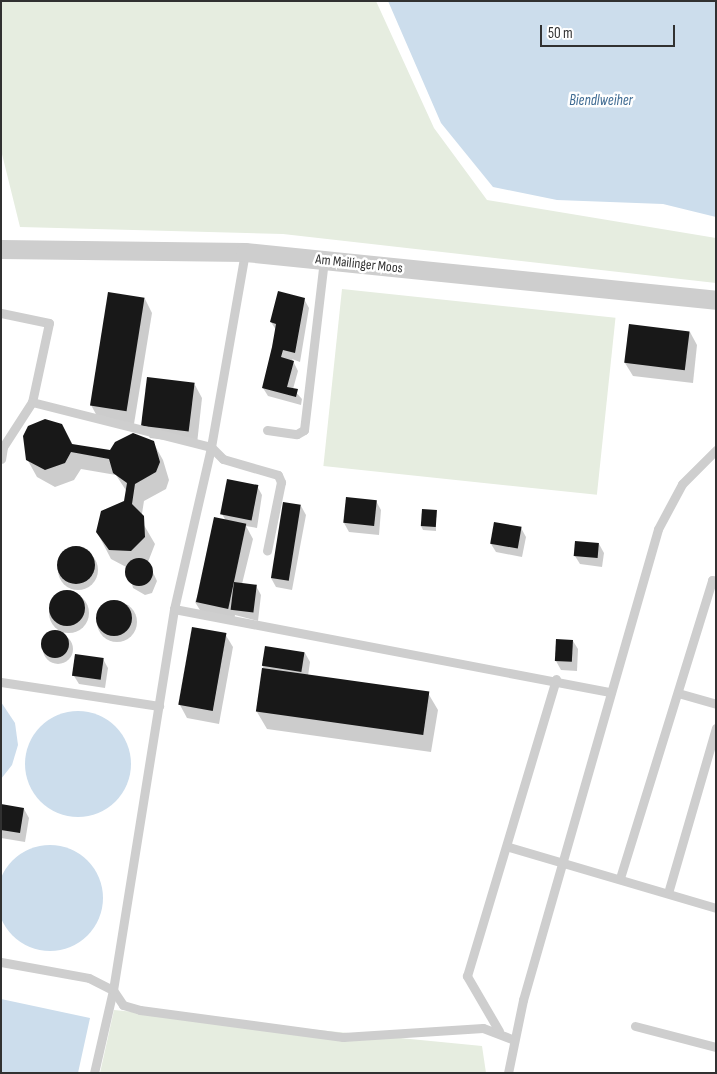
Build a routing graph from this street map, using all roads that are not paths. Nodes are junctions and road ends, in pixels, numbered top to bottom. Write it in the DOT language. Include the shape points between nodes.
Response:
graph roads {
  1 [pos="1,249"];
  2 [pos="245,252"];
  3 [pos="324,260"];
  4 [pos="716,300"];
  5 [pos="1,314"];
  6 [pos="32,402"];
  7 [pos="267,430"];
  8 [pos="211,447"];
  9 [pos="716,450"];
  10 [pos="1,459"];
  11 [pos="267,551"];
  12 [pos="716,582"];
  13 [pos="174,609"];
  14 [pos="556,679"];
  15 [pos="1,682"];
  16 [pos="610,692"];
  17 [pos="678,693"];
  18 [pos="716,704"];
  19 [pos="159,706"];
  20 [pos="716,728"];
  21 [pos="712,753"];
  22 [pos="510,847"];
  23 [pos="563,861"];
  24 [pos="620,878"];
  25 [pos="668,893"];
  26 [pos="716,908"];
  27 [pos="1,962"];
  28 [pos="113,990"];
  29 [pos="635,1026"];
  30 [pos="499,1030"];
  31 [pos="514,1040"];
  32 [pos="716,1047"];
  33 [pos="94,1073"];
  34 [pos="508,1073"];
  1 -- 2 [label="street, Am Mailinger Moos"];
  2 -- 3 [label="street, Am Mailinger Moos"];
  2 -- 8 [label="lane"];
  3 -- 4 [label="street, Am Mailinger Moos"];
  3 -- 7 [label="lane" via="304,430 297,434"];
  5 -- 6 [label="lane" via="49,323"];
  6 -- 8 [label="lane"];
  6 -- 10 [label="lane" via="3,447"];
  8 -- 11 [label="lane" via="223,459 278,476 281,482"];
  8 -- 13 [label="lane"];
  9 -- 16 [label="lane" via="682,484 658,528"];
  12 -- 17 [label="lane" via="712,580"];
  13 -- 14 [label="lane"];
  13 -- 19 [label="lane"];
  14 -- 16 [label="lane"];
  14 -- 22 [label="lane"];
  15 -- 19 [label="lane"];
  16 -- 23 [label="lane"];
  17 -- 18 [label="lane"];
  17 -- 24 [label="lane"];
  19 -- 28 [label="lane"];
  20 -- 21 [label="lane"];
  21 -- 25 [label="lane"];
  22 -- 23 [label="lane"];
  22 -- 30 [label="lane" via="467,976"];
  23 -- 24 [label="lane"];
  23 -- 31 [label="lane"];
  24 -- 25 [label="lane"];
  25 -- 26 [label="lane"];
  27 -- 28 [label="lane" via="90,978"];
  28 -- 30 [label="lane" via="123,1005 140,1010 293,1032 343,1036 482,1028"];
  28 -- 33 [label="lane"];
  29 -- 32 [label="lane"];
  30 -- 31 [label="lane"];
  31 -- 34 [label="lane"];
}
